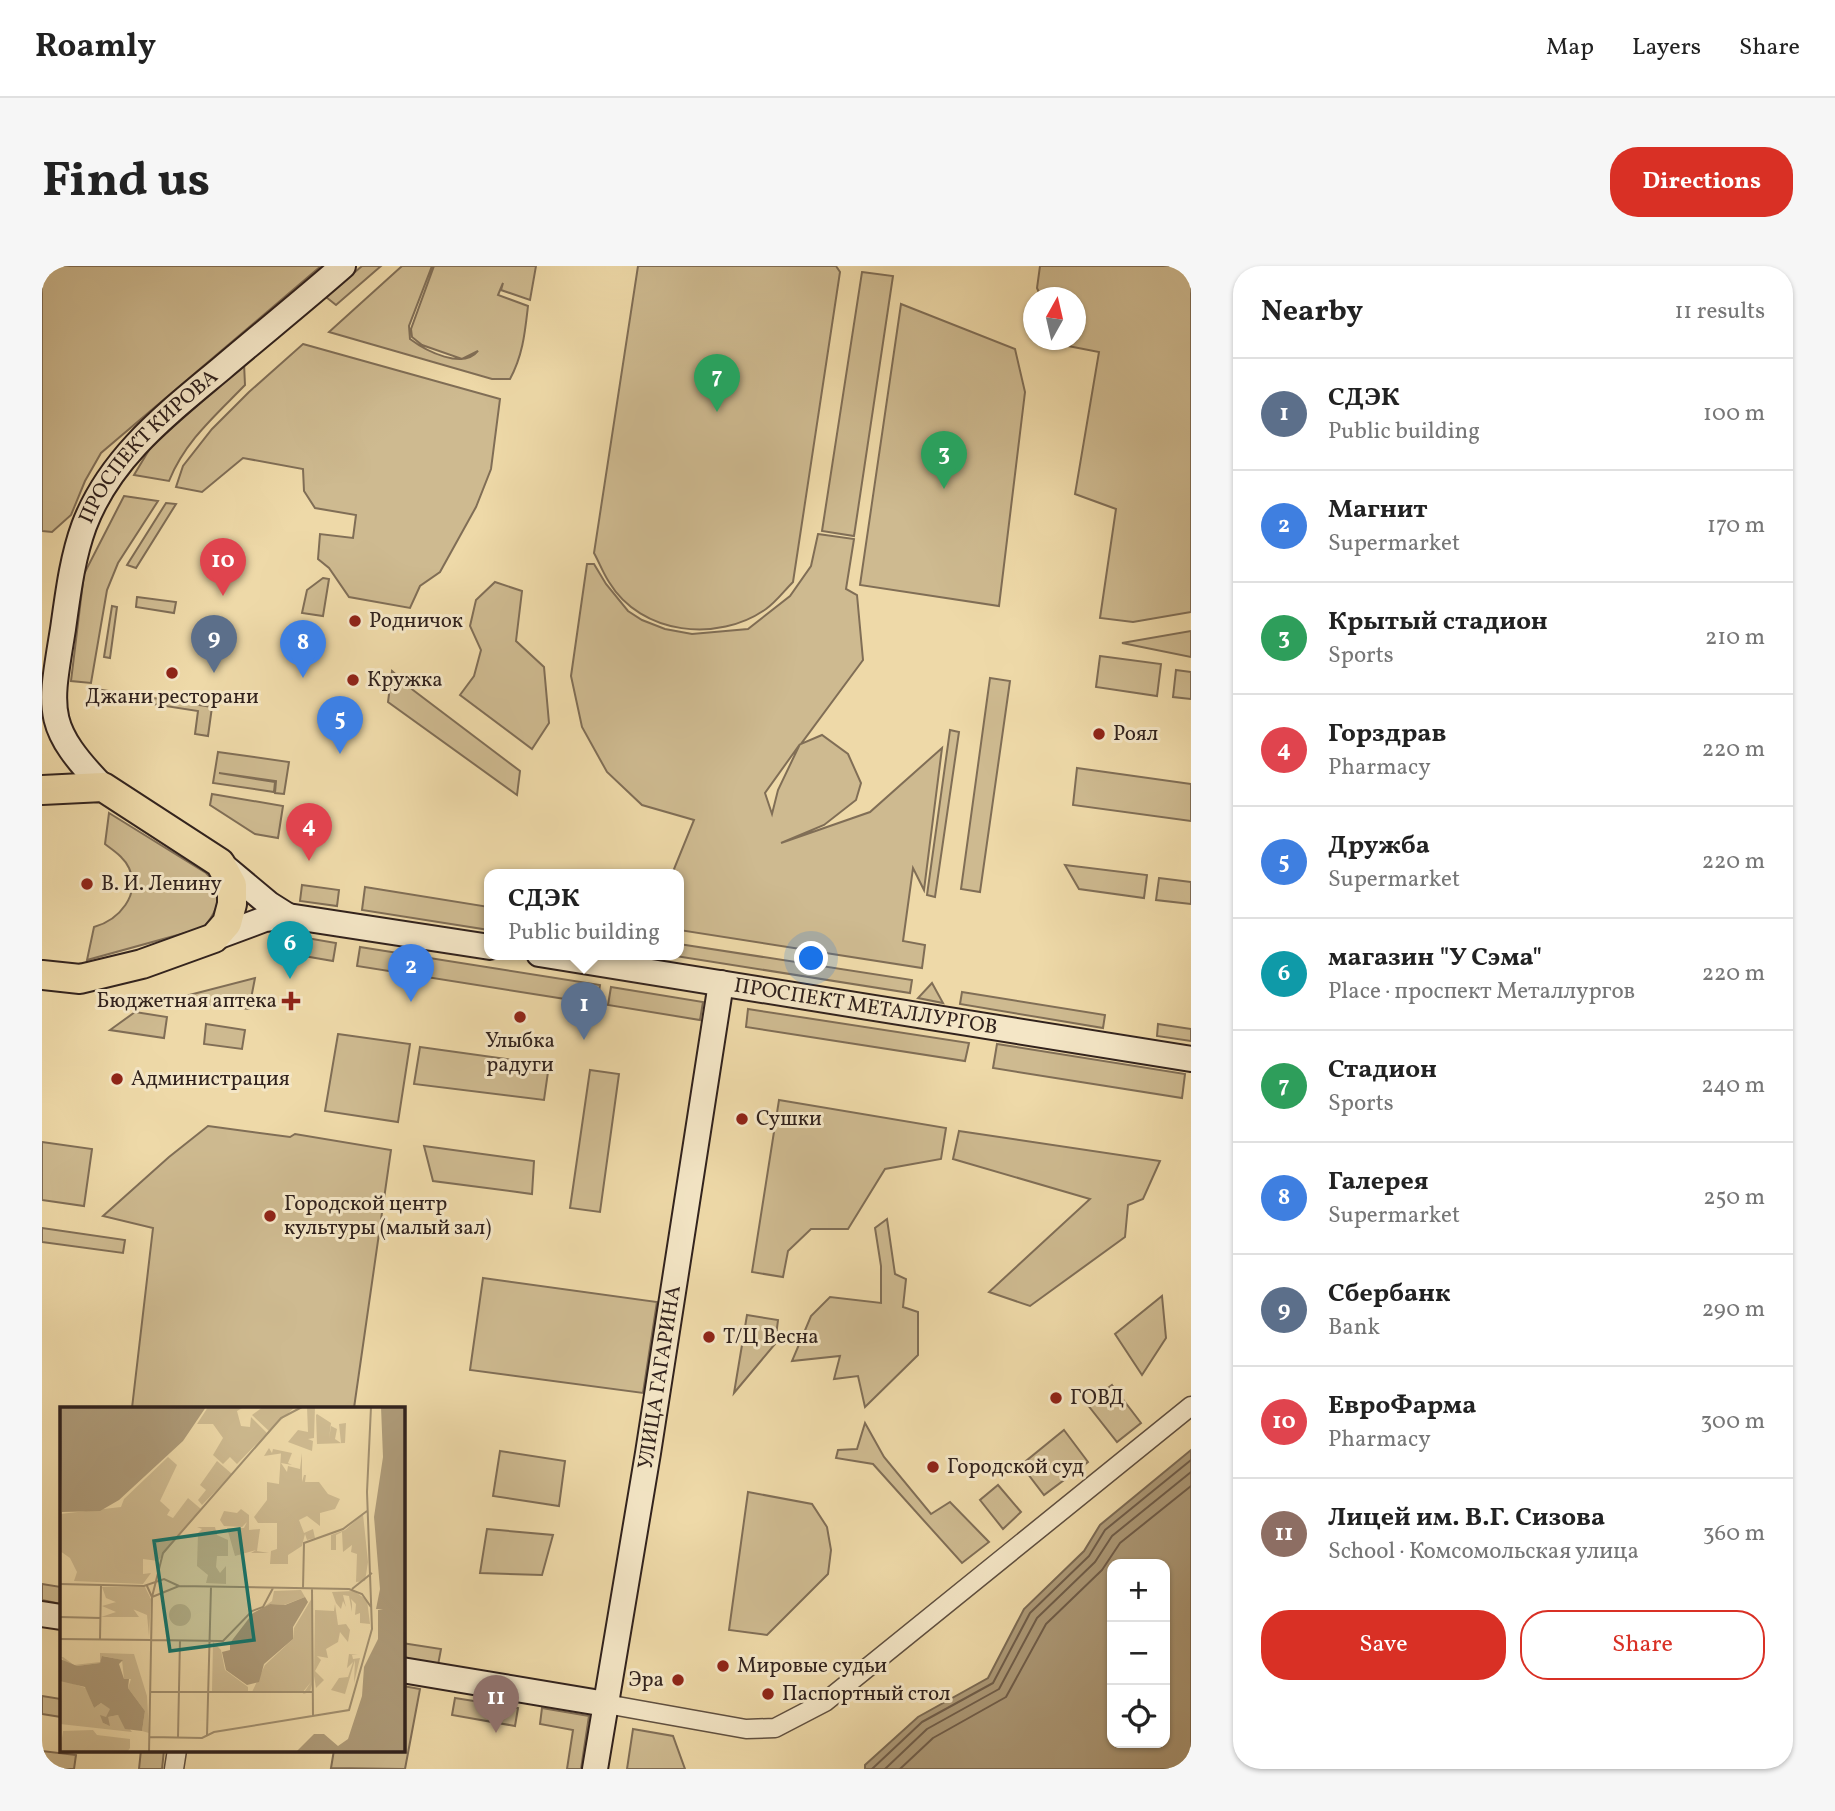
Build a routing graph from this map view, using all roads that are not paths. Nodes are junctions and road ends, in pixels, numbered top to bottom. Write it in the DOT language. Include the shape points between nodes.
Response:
graph roads {
  1 [pos="343,266"];
  2 [pos="54,687"];
  3 [pos="42,712"];
  4 [pos="103,787"];
  5 [pos="42,790"];
  6 [pos="220,863"];
  7 [pos="288,916"];
  8 [pos="214,938"];
  9 [pos="484,946"];
  10 [pos="577,960"];
  11 [pos="42,975"];
  12 [pos="80,979"];
  13 [pos="42,981"];
  14 [pos="721,983"];
  15 [pos="1191,1059"];
  16 [pos="1191,1406"];
  17 [pos="42,1614"];
  18 [pos="60,1617"];
  19 [pos="404,1670"];
  20 [pos="606,1704"];
  21 [pos="596,1769"];
  1 -- 2 [label="main road, ПРОСПЕКТ КИРОВА" via="163,417 106,481 76,550"];
  2 -- 3 [label="main road"];
  2 -- 4 [label="main road" via="58,728 77,760"];
  4 -- 5 [label="main road"];
  4 -- 6 [label="main road"];
  6 -- 7 [label="main road"];
  6 -- 8 [label="main road" via="232,885 232,904 227,923"];
  7 -- 8 [label="main road" via="265,919"];
  7 -- 9 [label="main road"];
  8 -- 12 [label="main road" via="142,964"];
  10 -- 14 [label="main road, ПРОСПЕКТ МЕТАЛЛУРГОВ"];
  11 -- 12 [label="main road"];
  12 -- 13 [label="main road"];
  14 -- 15 [label="main road, ПРОСПЕКТ МЕТАЛЛУРГОВ"];
  14 -- 20 [label="main road, УЛИЦА ГАГАРИНА"];
  16 -- 20 [label="street" via="825,1702 794,1719 775,1728 746,1729"];
  17 -- 18 [label="main road"];
  19 -- 20 [label="main road"];
  20 -- 21 [label="main road, УЛИЦА ГАГАРИНА"];
}
